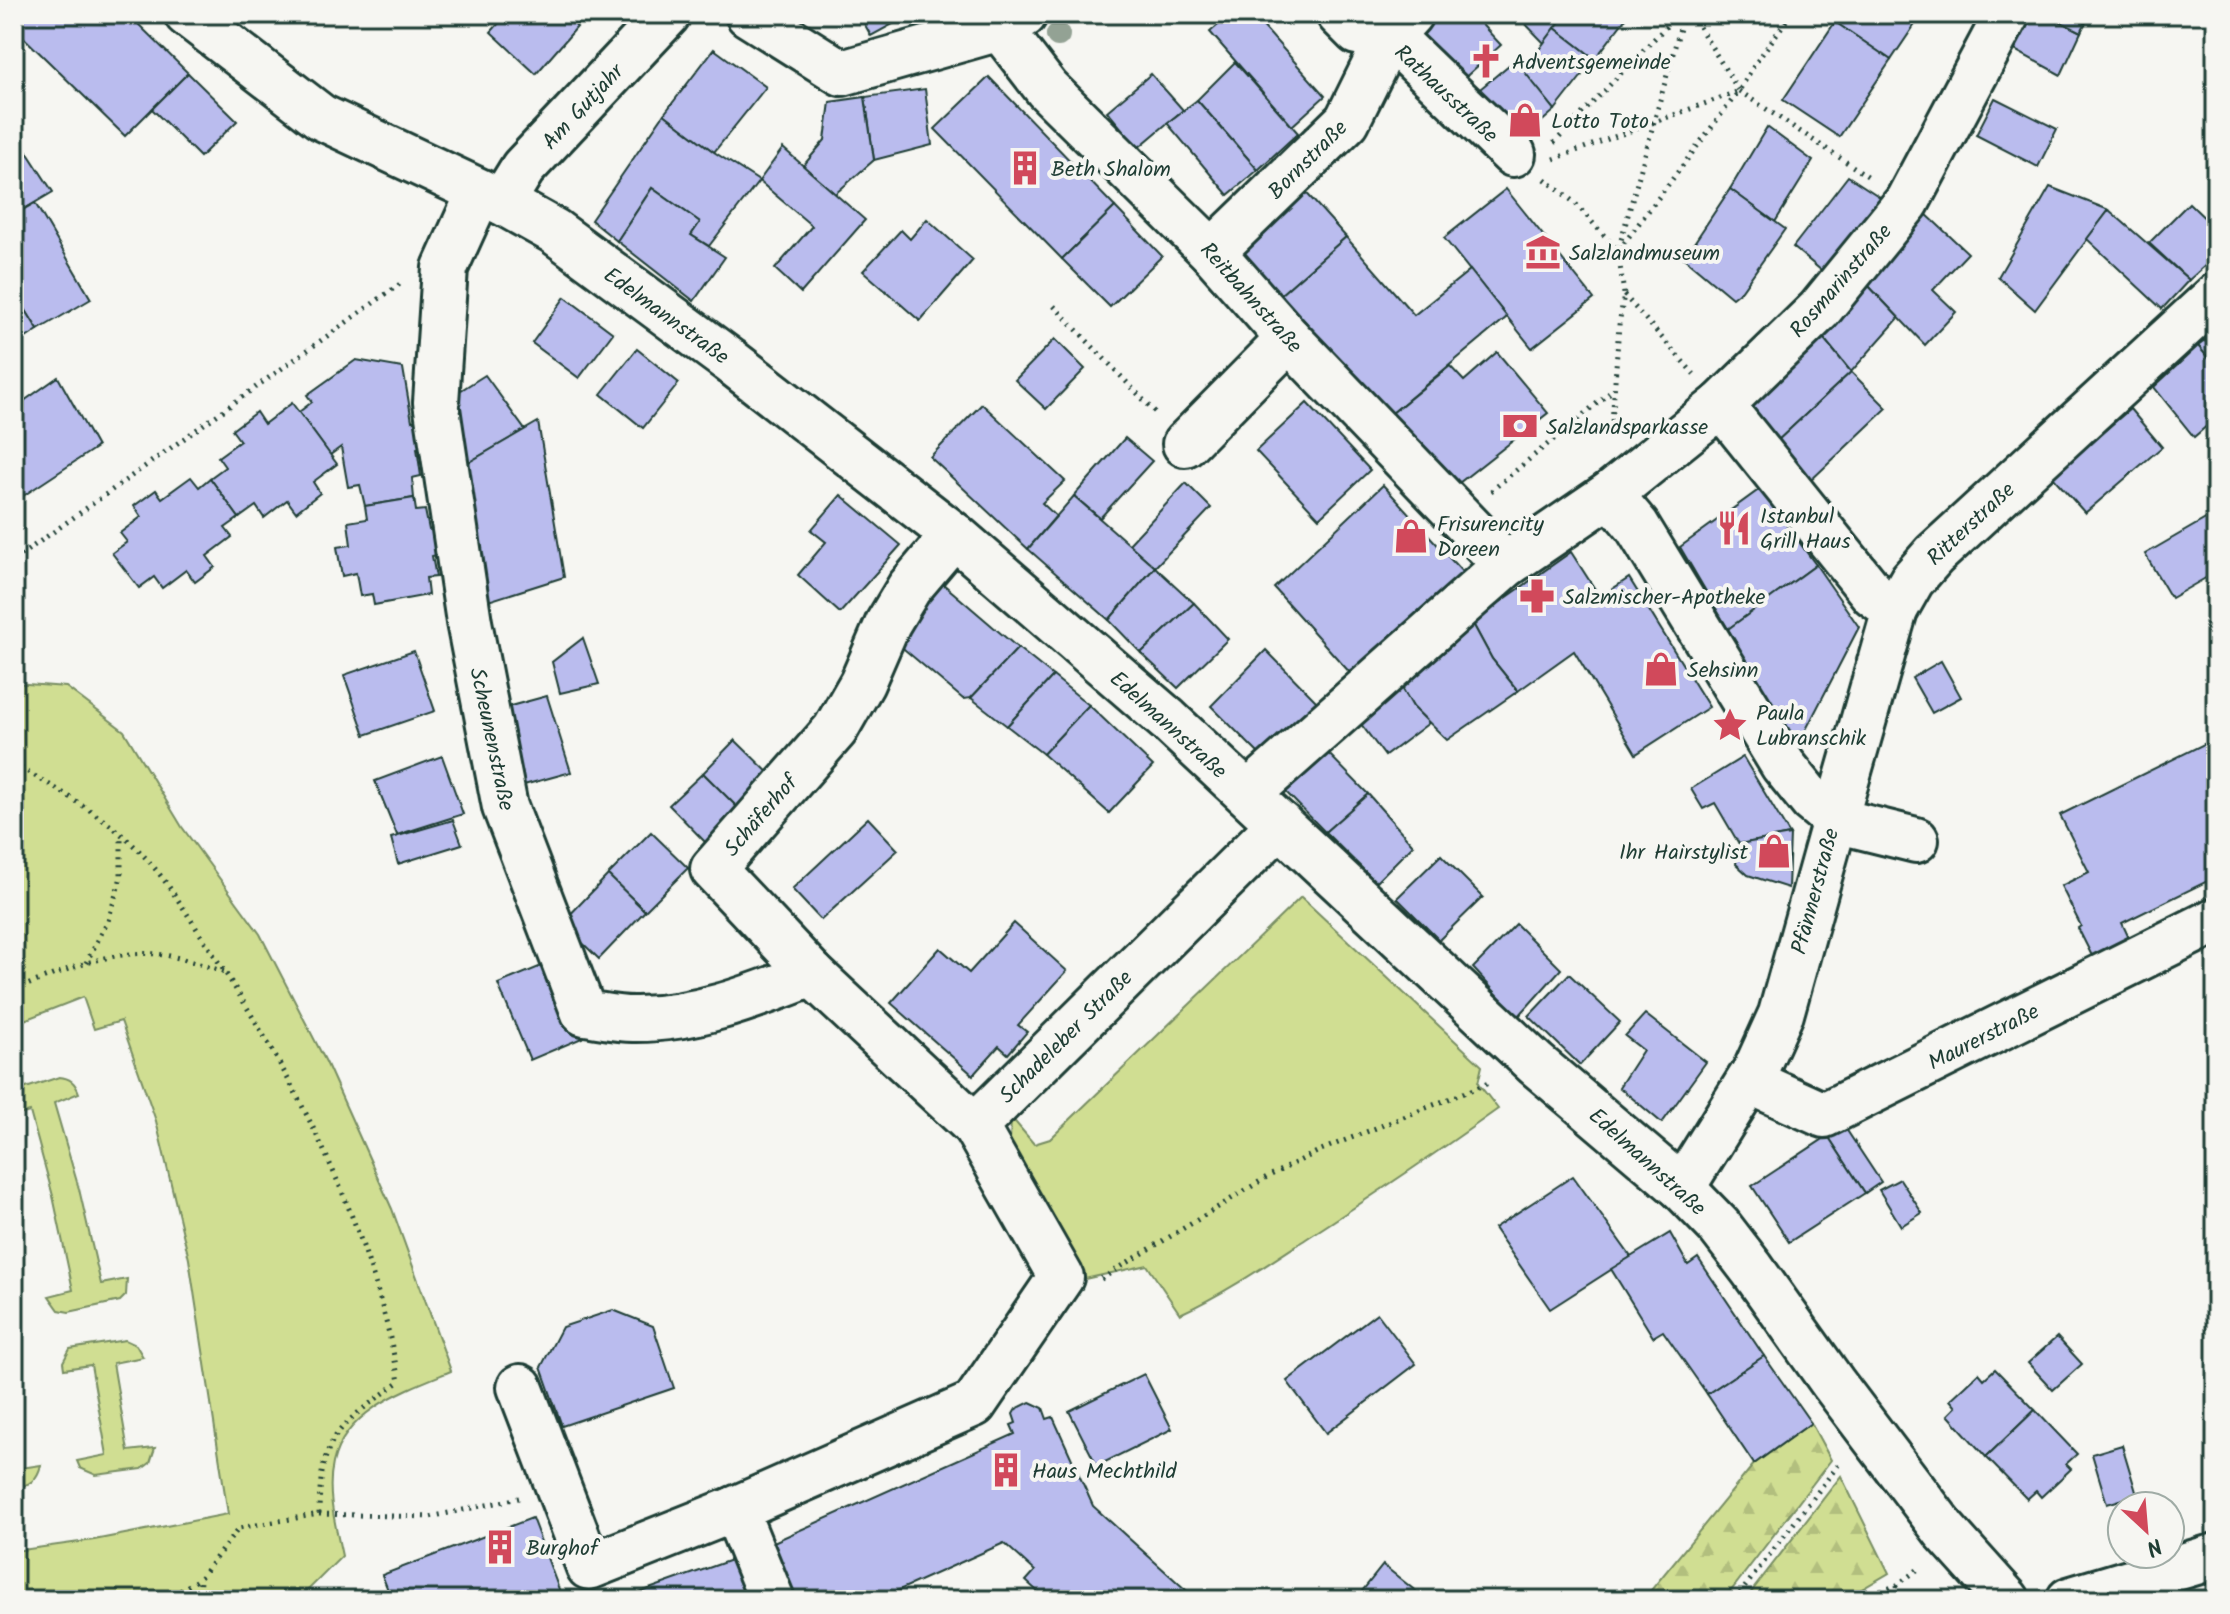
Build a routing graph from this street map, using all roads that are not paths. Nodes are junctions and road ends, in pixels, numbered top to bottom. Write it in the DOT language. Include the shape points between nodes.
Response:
graph roads {
  1 [pos="187,14"];
  2 [pos="668,14"];
  3 [pos="748,14"];
  4 [pos="1339,14"];
  5 [pos="2007,14"];
  6 [pos="1013,21"];
  7 [pos="1399,26"];
  8 [pos="1522,161"];
  9 [pos="490,198"];
  10 [pos="1212,252"];
  11 [pos="2216,296"];
  12 [pos="1289,339"];
  13 [pos="1721,405"];
  14 [pos="1185,444"];
  15 [pos="1610,494"];
  16 [pos="954,535"];
  17 [pos="1506,565"];
  18 [pos="1895,610"];
  19 [pos="1248,794"];
  20 [pos="1835,820"];
  21 [pos="1280,824"];
  22 [pos="1916,840"];
  23 [pos="2216,920"];
  24 [pos="812,974"];
  25 [pos="1749,1081"];
  26 [pos="975,1126"];
  27 [pos="1682,1188"];
  28 [pos="520,1387"];
  29 [pos="735,1509"];
  30 [pos="2216,1556"];
  31 [pos="772,1600"];
  32 [pos="2007,1600"];
  33 [pos="2069,1600"];
  1 -- 9 [label="street, Edelmannstraße" via="321,117"];
  2 -- 9 [label="street, Am Gutjahr"];
  3 -- 6 [label="street" via="842,73"];
  4 -- 7 [label="street, Rathausstraße" via="1357,32"];
  5 -- 13 [label="street, Rosmarinstraße" via="1907,202 1819,310"];
  6 -- 10 [label="street, Reitbahnstraße" via="1047,89"];
  7 -- 8 [label="street, Rathausstraße" via="1405,50"];
  7 -- 10 [label="street, Bornstraße" via="1347,121"];
  9 -- 16 [label="street, Edelmannstraße" via="554,231"];
  9 -- 24 [label="street, Scheunenstraße" via="433,269 436,402 469,622 505,807 584,1013 633,1019 686,1014 733,1004"];
  10 -- 12 [label="street, Reitbahnstraße"];
  11 -- 18 [label="street, Ritterstraße" via="1934,555"];
  12 -- 14 [label="street"];
  12 -- 17 [label="street, Reitbahnstraße"];
  13 -- 15 [label="street, Rosmarinstraße"];
  13 -- 18 [label="street" via="1873,594"];
  15 -- 17 [label="street"];
  15 -- 20 [label="street, Pfännerstraße" via="1637,526 1783,765"];
  16 -- 19 [label="street, Edelmannstraße"];
  16 -- 24 [label="street, Schäferhof" via="909,588 835,730 713,869"];
  17 -- 19 [label="street"];
  18 -- 20 [label="street, Ritterstraße"];
  19 -- 21 [label="street, Edelmannstraße"];
  20 -- 22 [label="street"];
  20 -- 25 [label="street, Pfännerstraße" via="1781,1014"];
  21 -- 26 [label="street, Schadeleber Straße"];
  21 -- 27 [label="street, Edelmannstraße" via="1536,1064"];
  23 -- 25 [label="street, Maurerstraße" via="1824,1115"];
  24 -- 26 [label="street, Schäferhof"];
  25 -- 27 [label="street, Pfännerstraße"];
  26 -- 29 [label="street" via="1061,1277 974,1404"];
  27 -- 32 [label="street, Edelmannstraße" via="1719,1226 1955,1542"];
  28 -- 29 [label="street" via="589,1567"];
  29 -- 31 [label="street"];
  30 -- 33 [label="street"];
}
